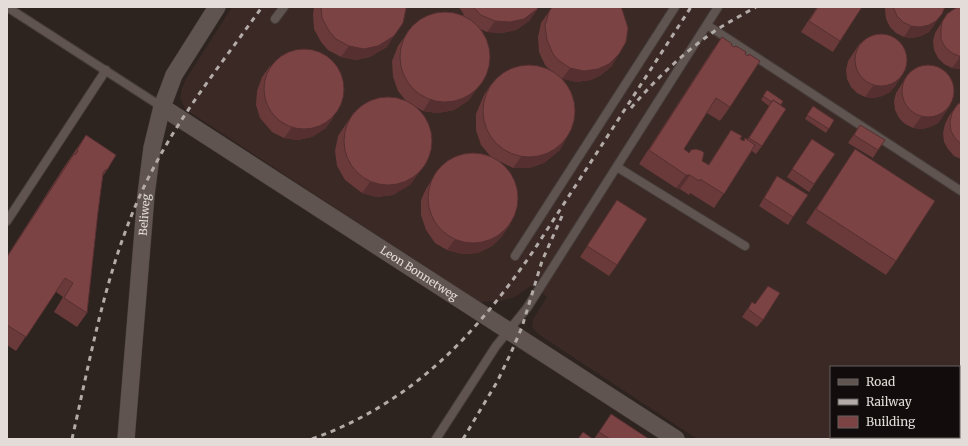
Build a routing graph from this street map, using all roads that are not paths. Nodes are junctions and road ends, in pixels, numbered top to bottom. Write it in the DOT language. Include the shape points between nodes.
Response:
graph roads {
  1 [pos="7,7"];
  2 [pos="217,7"];
  3 [pos="284,7"];
  4 [pos="675,7"];
  5 [pos="718,7"];
  6 [pos="276,20"];
  7 [pos="707,25"];
  8 [pos="106,70"];
  9 [pos="162,107"];
  10 [pos="617,167"];
  11 [pos="961,191"];
  12 [pos="7,221"];
  13 [pos="745,246"];
  14 [pos="514,256"];
  15 [pos="508,332"];
  16 [pos="126,439"];
  17 [pos="436,439"];
  18 [pos="676,439"];
  1 -- 8 [label="lane"];
  2 -- 9 [label="street, Beliweg" via="174,75"];
  3 -- 6 [label="lane"];
  4 -- 14 [label="lane"];
  5 -- 7 [label="lane"];
  7 -- 10 [label="lane"];
  7 -- 11 [label="lane"];
  8 -- 9 [label="lane"];
  8 -- 12 [label="lane"];
  9 -- 15 [label="street, Leon Bonnetweg"];
  9 -- 16 [label="street, Beliweg" via="152,148 146,195"];
  10 -- 13 [label="lane"];
  10 -- 15 [label="lane" via="527,308"];
  15 -- 17 [label="lane" via="496,346"];
  15 -- 18 [label="street, Leon Bonnetweg"];
}
